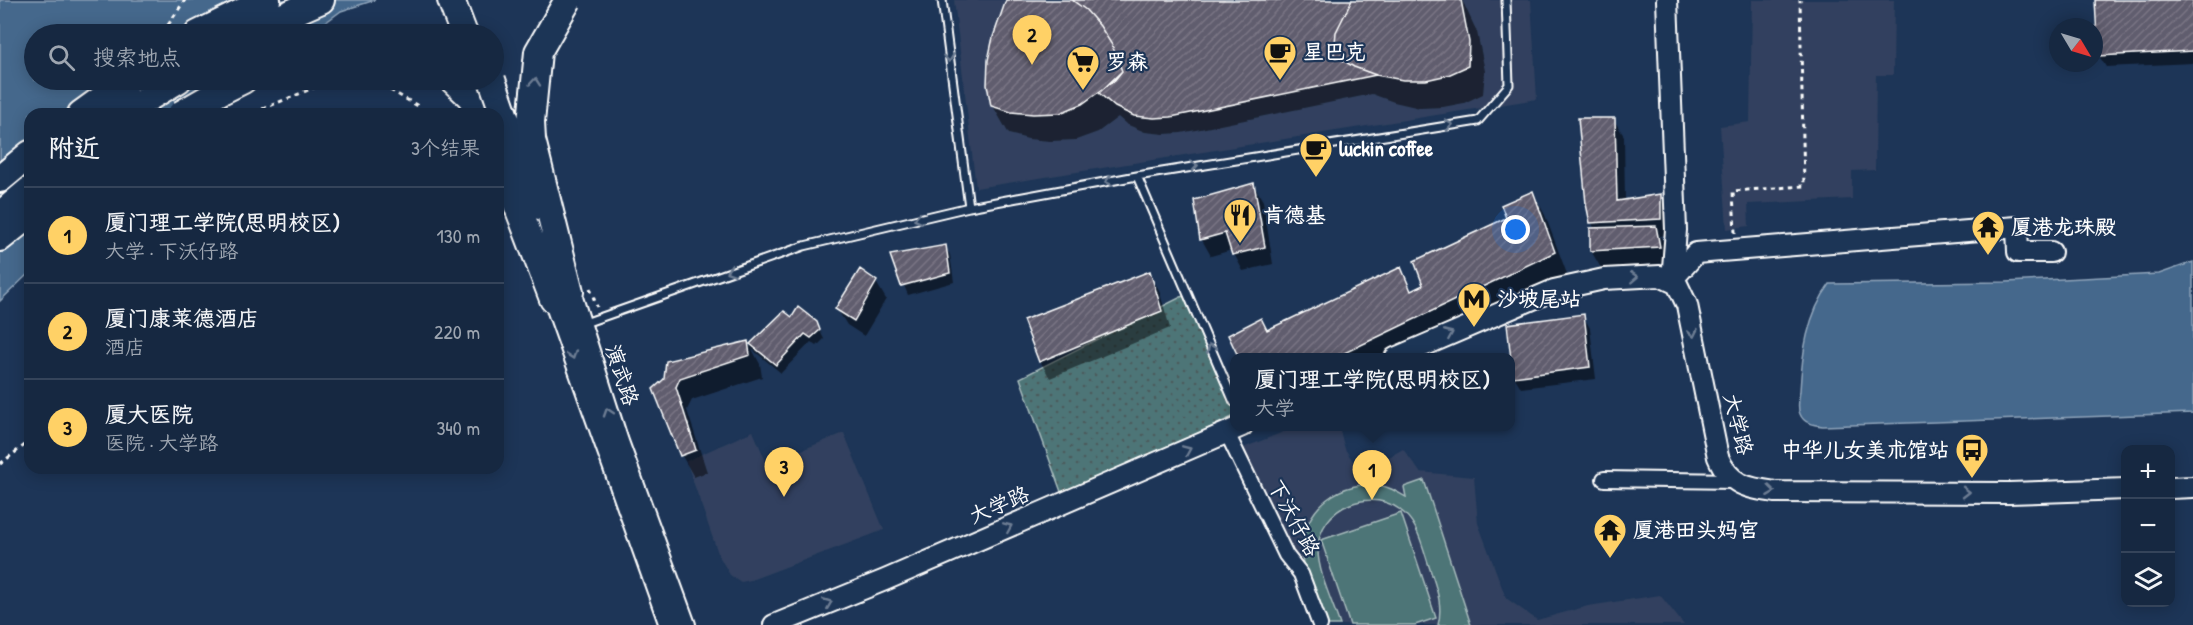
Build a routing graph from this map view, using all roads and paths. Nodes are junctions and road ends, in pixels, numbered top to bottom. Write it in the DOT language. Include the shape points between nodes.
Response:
graph roads {
  1 [pos="185,0"];
  2 [pos="247,0"];
  3 [pos="267,0"];
  4 [pos="321,0"];
  5 [pos="451,0"];
  6 [pos="464,0"];
  7 [pos="568,0"];
  8 [pos="942,0"];
  9 [pos="1506,0"];
  10 [pos="1667,0"];
  11 [pos="1800,0"];
  12 [pos="169,24"];
  13 [pos="209,24"];
  14 [pos="218,24"];
  15 [pos="270,24"];
  16 [pos="460,24"];
  17 [pos="472,24"];
  18 [pos="114,90"];
  19 [pos="162,90"];
  20 [pos="225,90"];
  21 [pos="309,90"];
  22 [pos="390,90"];
  23 [pos="464,90"];
  24 [pos="484,90"];
  25 [pos="495,90"];
  26 [pos="89,108"];
  27 [pos="132,108"];
  28 [pos="192,108"];
  29 [pos="265,108"];
  30 [pos="420,108"];
  31 [pos="478,108"];
  32 [pos="491,108"];
  33 [pos="500,108"];
  34 [pos="504,123"];
  35 [pos="509,141"];
  36 [pos="24,159"];
  37 [pos="1137,176"];
  38 [pos="0,179"];
  39 [pos="24,195"];
  40 [pos="969,207"];
  41 [pos="0,215"];
  42 [pos="24,219"];
  43 [pos="1735,237"];
  44 [pos="0,238"];
  45 [pos="2051,252"];
  46 [pos="1672,280"];
  47 [pos="571,292"];
  48 [pos="600,317"];
  49 [pos="581,324"];
  50 [pos="1404,353"];
  51 [pos="1230,393"];
  52 [pos="1232,431"];
  53 [pos="1234,431"];
  54 [pos="24,446"];
  55 [pos="0,464"];
  56 [pos="1604,479"];
  57 [pos="1735,481"];
  58 [pos="2193,487"];
  59 [pos="2175,488"];
  60 [pos="2121,489"];
  61 [pos="670,625"];
  62 [pos="686,625"];
  63 [pos="774,625"];
  64 [pos="1320,625"];
  1 -- 12 [label="path"];
  2 -- 13 [label="highway"];
  3 -- 14 [label="highway"];
  4 -- 15 [label="highway"];
  5 -- 16 [label="highway"];
  6 -- 17 [label="highway"];
  35 -- 7 [label="highway, one-way, bridge" via="538,52"];
  8 -- 40 [label="lane, one-way"];
  37 -- 9 [label="lane, one-way" via="1478,121 1509,85"];
  10 -- 46 [label="street" via="1676,230"];
  11 -- 43 [label="path" via="1804,186 1733,191"];
  18 -- 26 [label="highway"];
  19 -- 27 [label="highway"];
  20 -- 28 [label="highway, bridge"];
  21 -- 29 [label="path"];
  22 -- 30 [label="path"];
  23 -- 31 [label="highway"];
  24 -- 32 [label="highway"];
  25 -- 33 [label="highway, bridge"];
  34 -- 35 [label="highway, bridge"];
  35 -- 47 [label="highway"];
  35 -- 47 [label="highway"];
  36 -- 38 [label="highway"];
  37 -- 40 [label="lane, one-way"];
  51 -- 37 [label="lane, one-way"];
  39 -- 41 [label="highway"];
  40 -- 48 [label="lane, one-way" via="804,246"];
  42 -- 44 [label="highway"];
  45 -- 46 [label="street" via="2018,252 2017,228 1695,253"];
  50 -- 46 [label="street, one-way" via="1554,290 1604,279 1660,276"];
  46 -- 57 [label="street, 大学路, one-way" via="1688,305 1718,457"];
  47 -- 48 [label="path"];
  47 -- 49 [label="street, 演武路"];
  47 -- 61 [label="street, 演武路, one-way"];
  48 -- 49 [label="lane"];
  62 -- 49 [label="street, 演武路, one-way" via="618,442"];
  63 -- 52 [label="street, 大学路, one-way"];
  53 -- 64 [label="street, 下沃仔路" via="1286,555 1301,574"];
  54 -- 55 [label="path"];
  56 -- 57 [label="street"];
  57 -- 60 [label="street, 大学路, one-way" via="1776,492"];
  58 -- 59 [label="street"];
}
